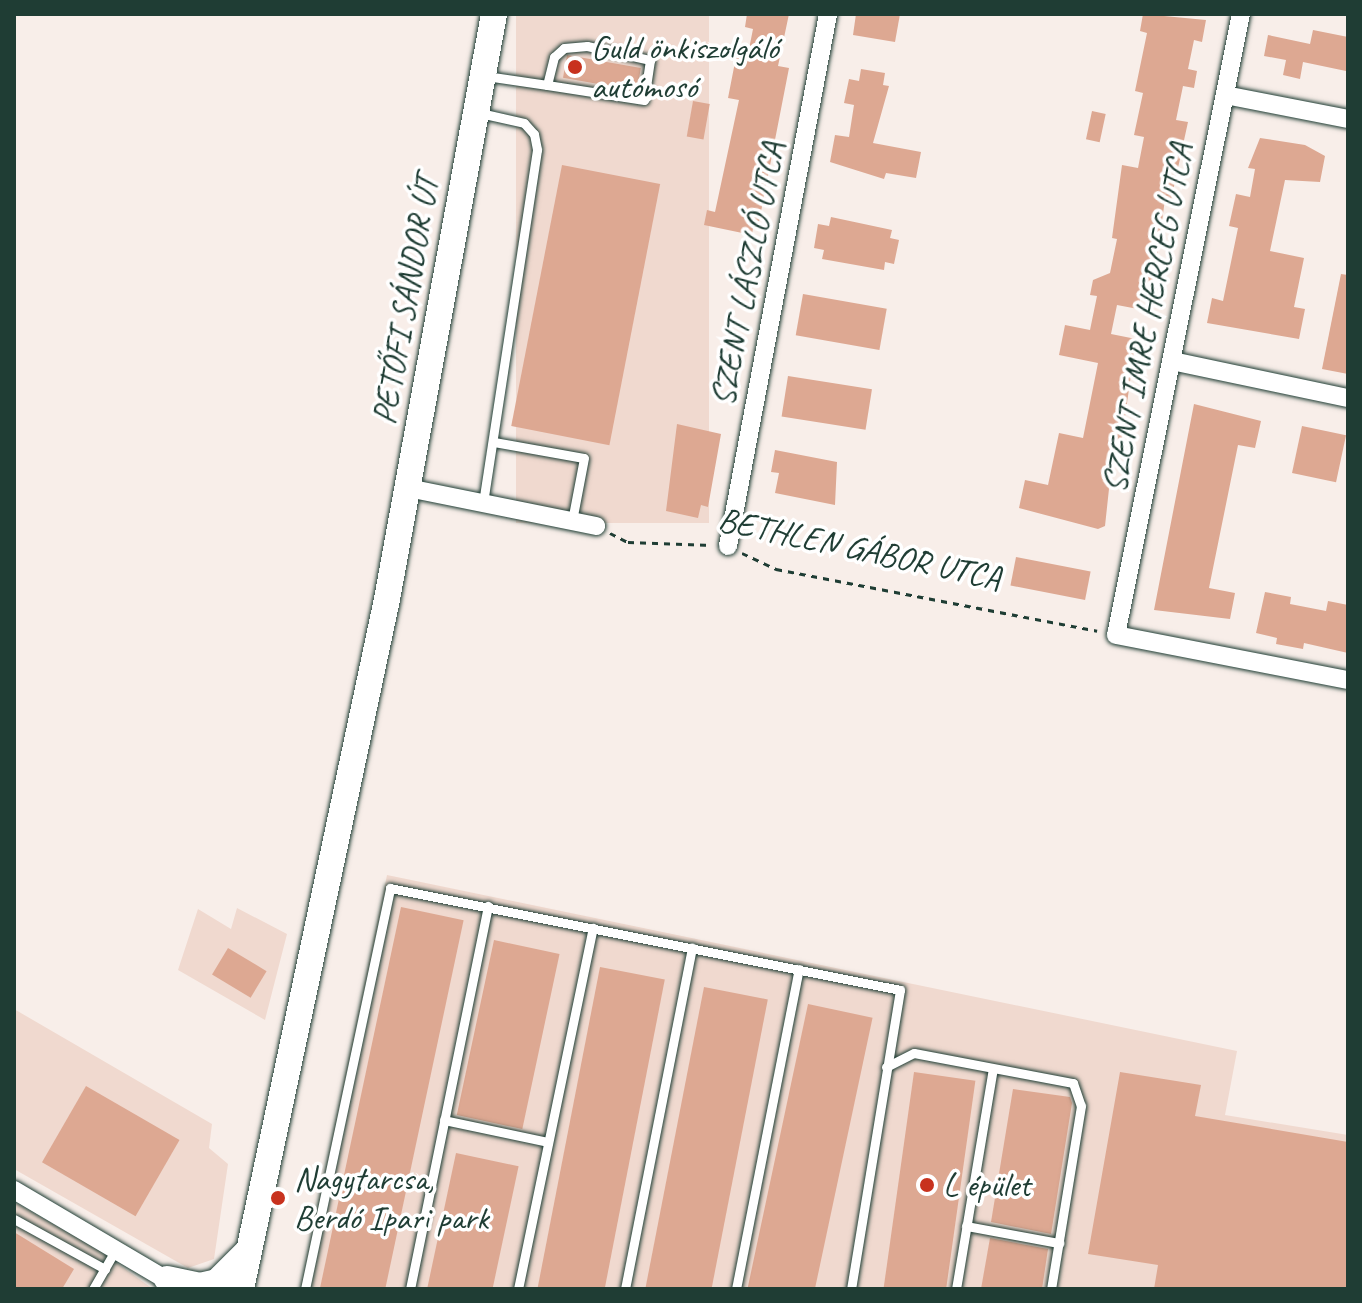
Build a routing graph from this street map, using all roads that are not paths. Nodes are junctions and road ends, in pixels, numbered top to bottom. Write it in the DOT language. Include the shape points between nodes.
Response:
graph roads {
  1 [pos="494,14"];
  2 [pos="828,14"];
  3 [pos="1241,14"];
  4 [pos="483,76"];
  5 [pos="591,81"];
  6 [pos="604,82"];
  7 [pos="547,85"];
  8 [pos="616,85"];
  9 [pos="629,87"];
  10 [pos="589,92"];
  11 [pos="602,94"];
  12 [pos="1225,95"];
  13 [pos="614,96"];
  14 [pos="627,98"];
  15 [pos="476,112"];
  16 [pos="1348,119"];
  17 [pos="1172,361"];
  18 [pos="1348,398"];
  19 [pos="494,442"];
  20 [pos="408,488"];
  21 [pos="483,503"];
  22 [pos="572,521"];
  23 [pos="596,526"];
  24 [pos="728,546"];
  25 [pos="1348,680"];
  26 [pos="488,906"];
  27 [pos="593,928"];
  28 [pos="692,948"];
  29 [pos="799,969"];
  30 [pos="886,1067"];
  31 [pos="993,1069"];
  32 [pos="444,1120"];
  33 [pos="548,1142"];
  34 [pos="14,1190"];
  35 [pos="14,1219"];
  36 [pos="966,1226"];
  37 [pos="1059,1243"];
  38 [pos="251,1247"];
  39 [pos="116,1249"];
  40 [pos="105,1269"];
  41 [pos="175,1284"];
  42 [pos="93,1289"];
  43 [pos="241,1289"];
  44 [pos="305,1289"];
  45 [pos="410,1289"];
  46 [pos="518,1289"];
  47 [pos="625,1289"];
  48 [pos="736,1289"];
  49 [pos="851,1289"];
  50 [pos="956,1289"];
  51 [pos="1051,1289"];
  1 -- 4 [label="main road, PETŐFI SÁNDOR ÚT"];
  2 -- 24 [label="street, SZENT LÁSZLÓ UTCA"];
  3 -- 12 [label="street, SZENT IMRE HERCEG UTCA"];
  4 -- 7 [label="lane"];
  4 -- 15 [label="main road, PETŐFI SÁNDOR ÚT"];
  5 -- 10 [label="lane"];
  6 -- 11 [label="lane"];
  7 -- 10 [label="lane"];
  7 -- 14 [label="lane" via="554,57 564,48 587,46 595,56 650,60 644,100"];
  8 -- 13 [label="lane"];
  9 -- 14 [label="lane"];
  10 -- 11 [label="lane"];
  11 -- 13 [label="lane"];
  12 -- 16 [label="street"];
  12 -- 17 [label="street, SZENT IMRE HERCEG UTCA"];
  13 -- 14 [label="lane"];
  15 -- 19 [label="lane" via="524,123 534,134 537,150"];
  15 -- 20 [label="main road, PETŐFI SÁNDOR ÚT"];
  17 -- 18 [label="street"];
  17 -- 25 [label="street, SZENT IMRE HERCEG UTCA" via="1116,635"];
  19 -- 21 [label="lane"];
  19 -- 22 [label="lane" via="584,458"];
  20 -- 21 [label="street"];
  20 -- 38 [label="main road, PETŐFI SÁNDOR ÚT"];
  21 -- 22 [label="street"];
  22 -- 23 [label="street"];
  26 -- 27 [label="lane"];
  26 -- 32 [label="lane"];
  26 -- 44 [label="lane" via="390,888"];
  27 -- 28 [label="lane"];
  27 -- 33 [label="lane"];
  28 -- 29 [label="lane"];
  28 -- 47 [label="lane"];
  29 -- 30 [label="lane" via="900,990"];
  29 -- 48 [label="lane"];
  30 -- 31 [label="lane" via="914,1053"];
  30 -- 49 [label="lane"];
  31 -- 36 [label="lane"];
  31 -- 37 [label="lane" via="1073,1083 1079,1091"];
  32 -- 33 [label="lane"];
  32 -- 45 [label="lane"];
  33 -- 46 [label="lane"];
  34 -- 39 [label="street"];
  35 -- 40 [label="lane"];
  36 -- 37 [label="lane"];
  36 -- 50 [label="lane"];
  37 -- 51 [label="lane"];
  38 -- 41 [label="main road" via="217,1282"];
  38 -- 43 [label="main road, PETŐFI SÁNDOR ÚT"];
  39 -- 40 [label="lane"];
  39 -- 41 [label="street"];
  40 -- 42 [label="lane"];
}
